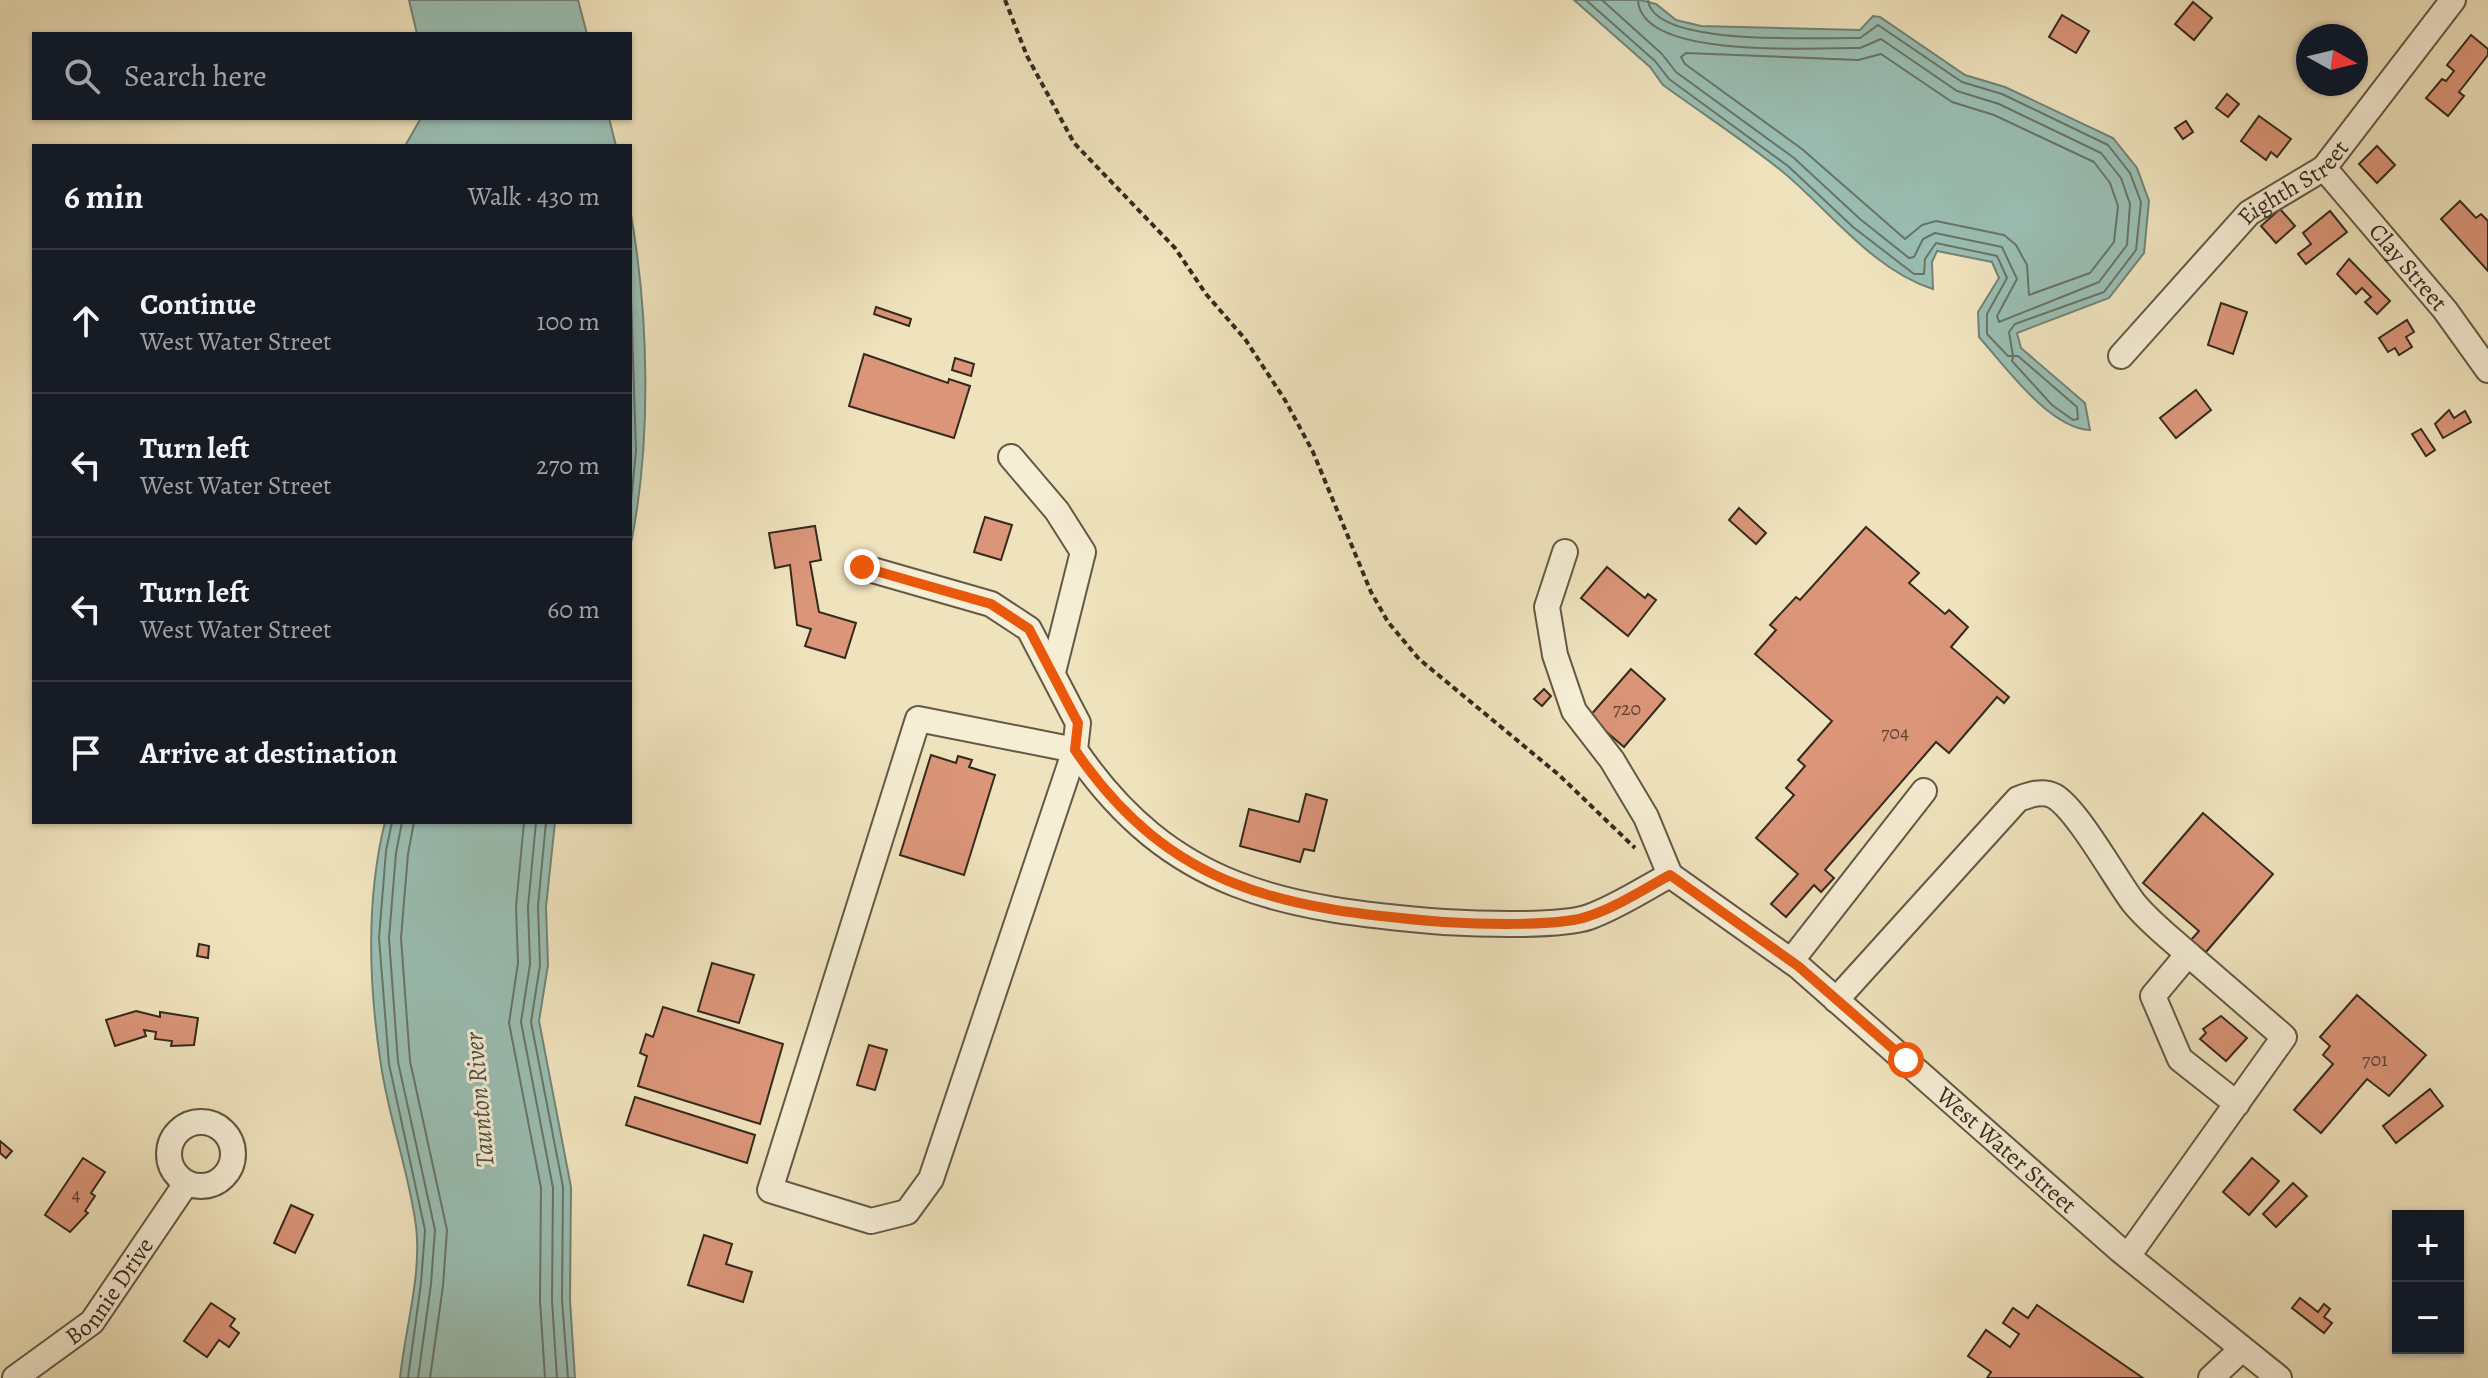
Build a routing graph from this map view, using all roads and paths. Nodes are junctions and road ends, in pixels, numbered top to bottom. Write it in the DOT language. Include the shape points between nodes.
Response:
graph roads {
  1 [pos="1005,0"];
  2 [pos="2453,0"];
  3 [pos="2324,168"];
  4 [pos="2121,356"];
  5 [pos="2484,357"];
  6 [pos="1011,457"];
  7 [pos="1565,552"];
  8 [pos="862,567"];
  9 [pos="1053,672"];
  10 [pos="1075,750"];
  11 [pos="1924,791"];
  12 [pos="1640,852"];
  13 [pos="1670,875"];
  14 [pos="2188,954"];
  15 [pos="1791,961"];
  16 [pos="1836,1000"];
  17 [pos="2237,1104"];
  18 [pos="185,1185"];
  19 [pos="2128,1256"];
  20 [pos="2242,1349"];
  21 [pos="15,1378"];
  22 [pos="2211,1378"];
  23 [pos="2279,1378"];
  1 -- 12 [label="path" via="1027,56 1074,143 1175,248 1285,400 1388,622 1419,659 1559,775"];
  2 -- 3 [label="street, Eighth Street"];
  3 -- 4 [label="street, Eighth Street" via="2249,213"];
  3 -- 5 [label="street, Clay Street"];
  6 -- 9 [label="street" via="1057,511 1083,552"];
  7 -- 13 [label="street" via="1547,607 1555,655 1574,711 1646,817"];
  8 -- 9 [label="street" via="991,604 1029,629"];
  9 -- 10 [label="street" via="1078,723"];
  10 -- 10 [label="street" via="931,1179 907,1212 871,1221 770,1190 918,719"];
  10 -- 13 [label="street" via="1113,800 1165,847 1222,879 1297,904 1457,923 1544,921 1587,917"];
  11 -- 15 [label="street"];
  13 -- 15 [label="street, West Water Street"];
  14 -- 16 [label="street" via="2132,901 2062,803 2033,794 2018,799"];
  14 -- 17 [label="street" via="2153,996 2180,1059"];
  14 -- 17 [label="street" via="2284,1037"];
  15 -- 16 [label="street, West Water Street"];
  16 -- 19 [label="street, West Water Street"];
  17 -- 19 [label="street"];
  18 -- 21 [label="street, Bonnie Drive" via="92,1322"];
  19 -- 20 [label="street, West Water Street"];
  20 -- 22 [label="street"];
  20 -- 23 [label="street, West Water Street"];
}
